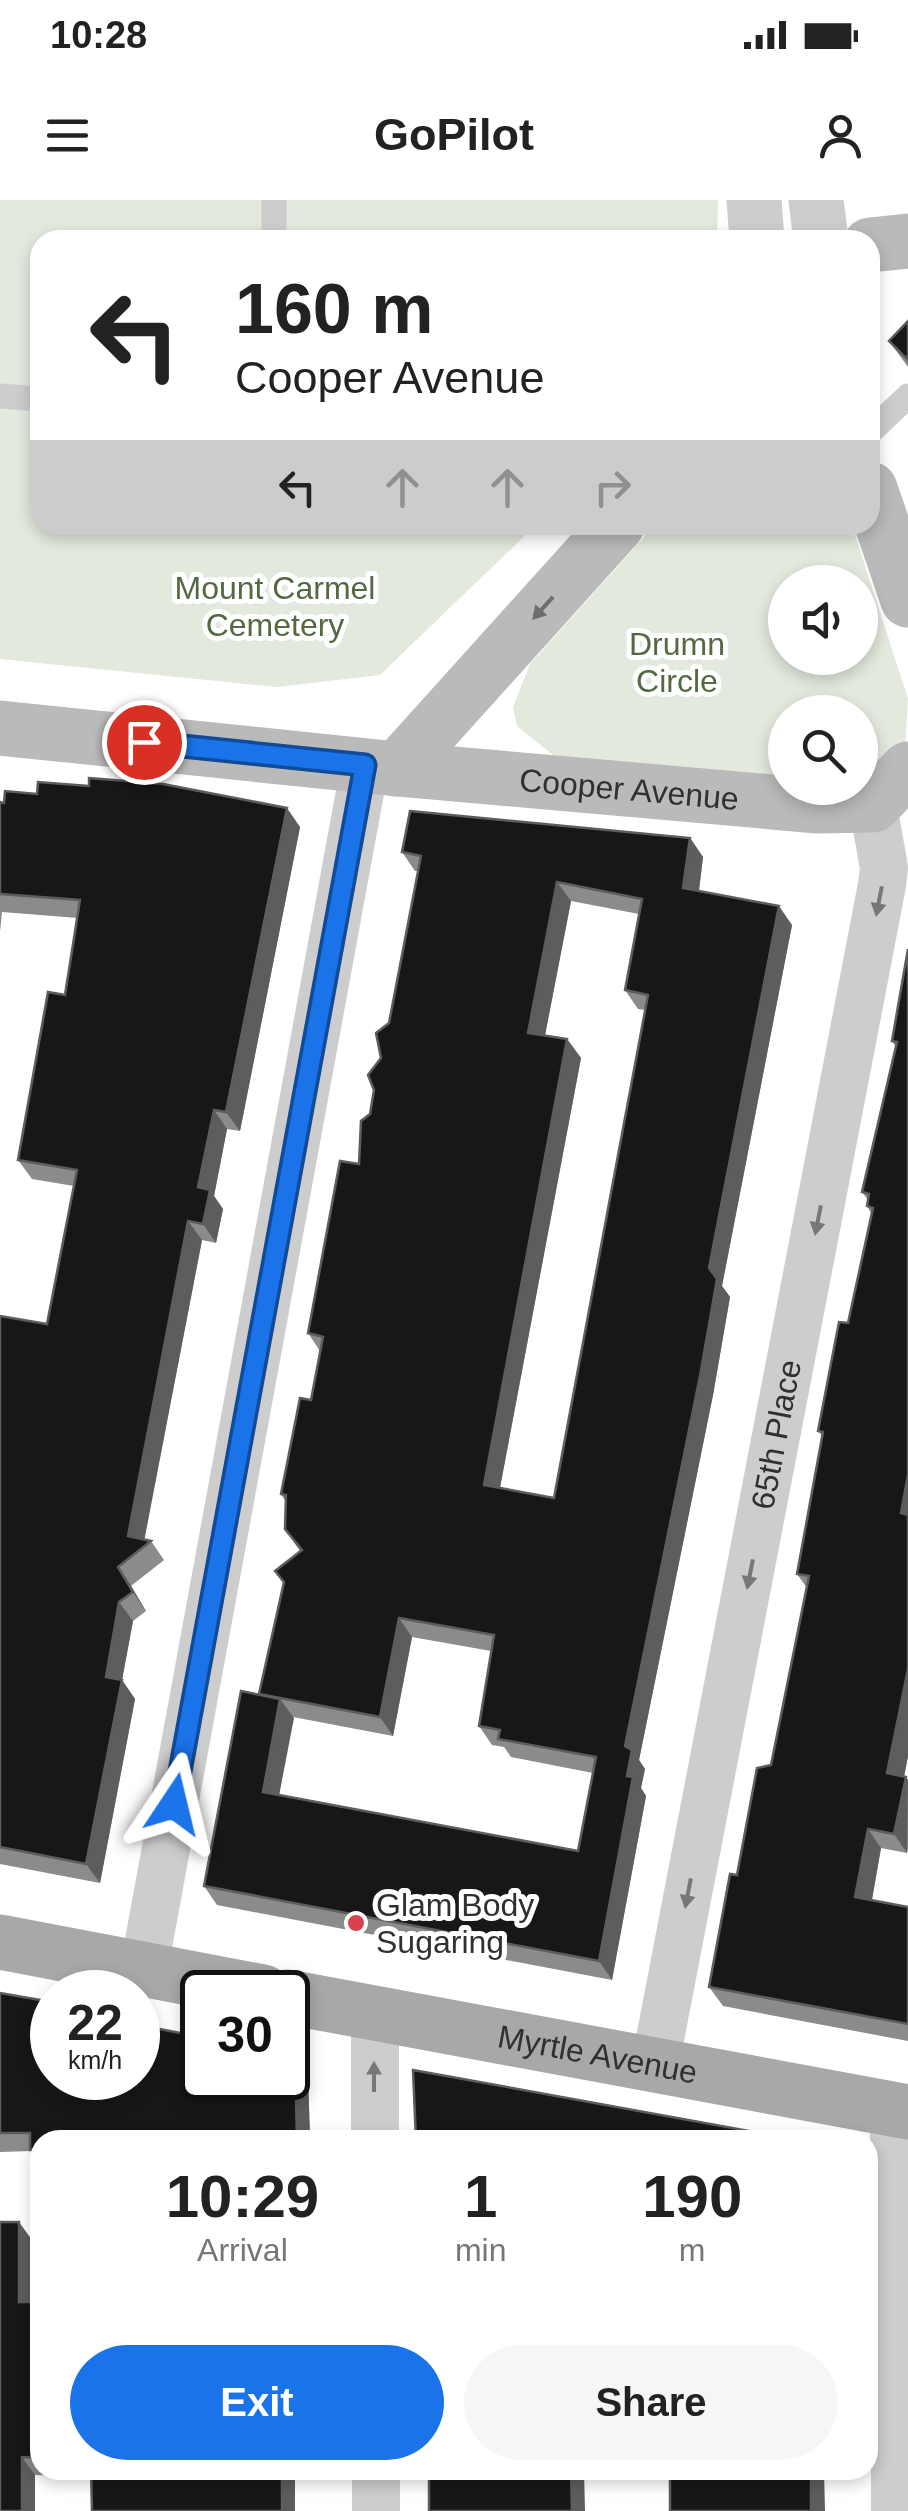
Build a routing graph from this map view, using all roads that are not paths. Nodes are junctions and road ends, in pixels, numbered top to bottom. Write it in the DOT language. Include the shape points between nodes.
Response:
graph roads {
  1 [pos="274,200"];
  2 [pos="754,200"];
  3 [pos="816,200"];
  4 [pos="274,230"];
  5 [pos="757,230"];
  6 [pos="820,230"];
  7 [pos="908,241"];
  8 [pos="880,244"];
  9 [pos="0,396"];
  10 [pos="908,397"];
  11 [pos="30,399"];
  12 [pos="880,423"];
  13 [pos="880,513"];
  14 [pos="601,535"];
  15 [pos="903,568"];
  16 [pos="0,728"];
  17 [pos="381,767"];
  18 [pos="891,787"];
  19 [pos="0,1942"];
  20 [pos="144,1968"];
  21 [pos="180,1975"];
  22 [pos="310,2002"];
  23 [pos="374,2013"];
  24 [pos="654,2065"];
  25 [pos="901,2111"];
  26 [pos="375,2130"];
  27 [pos="376,2480"];
  28 [pos="376,2511"];
  29 [pos="896,2511"];
  1 -- 4 [label="lane"];
  2 -- 5 [label="street"];
  3 -- 6 [label="street"];
  7 -- 8 [label="main road"];
  9 -- 11 [label="lane"];
  10 -- 12 [label="lane"];
  13 -- 15 [label="main road"];
  14 -- 17 [label="main road, one-way"];
  16 -- 17 [label="main road, Cooper Avenue"];
  17 -- 18 [label="main road, Cooper Avenue" via="818,806"];
  17 -- 20 [label="street"];
  18 -- 24 [label="street, 65th Place, one-way" via="882,886"];
  19 -- 20 [label="main road"];
  20 -- 21 [label="main road"];
  22 -- 23 [label="main road, Myrtle Avenue"];
  23 -- 24 [label="main road, Myrtle Avenue"];
  26 -- 23 [label="street, one-way"];
  24 -- 25 [label="main road, Myrtle Avenue"];
  25 -- 29 [label="street"];
  27 -- 28 [label="street"];
}
